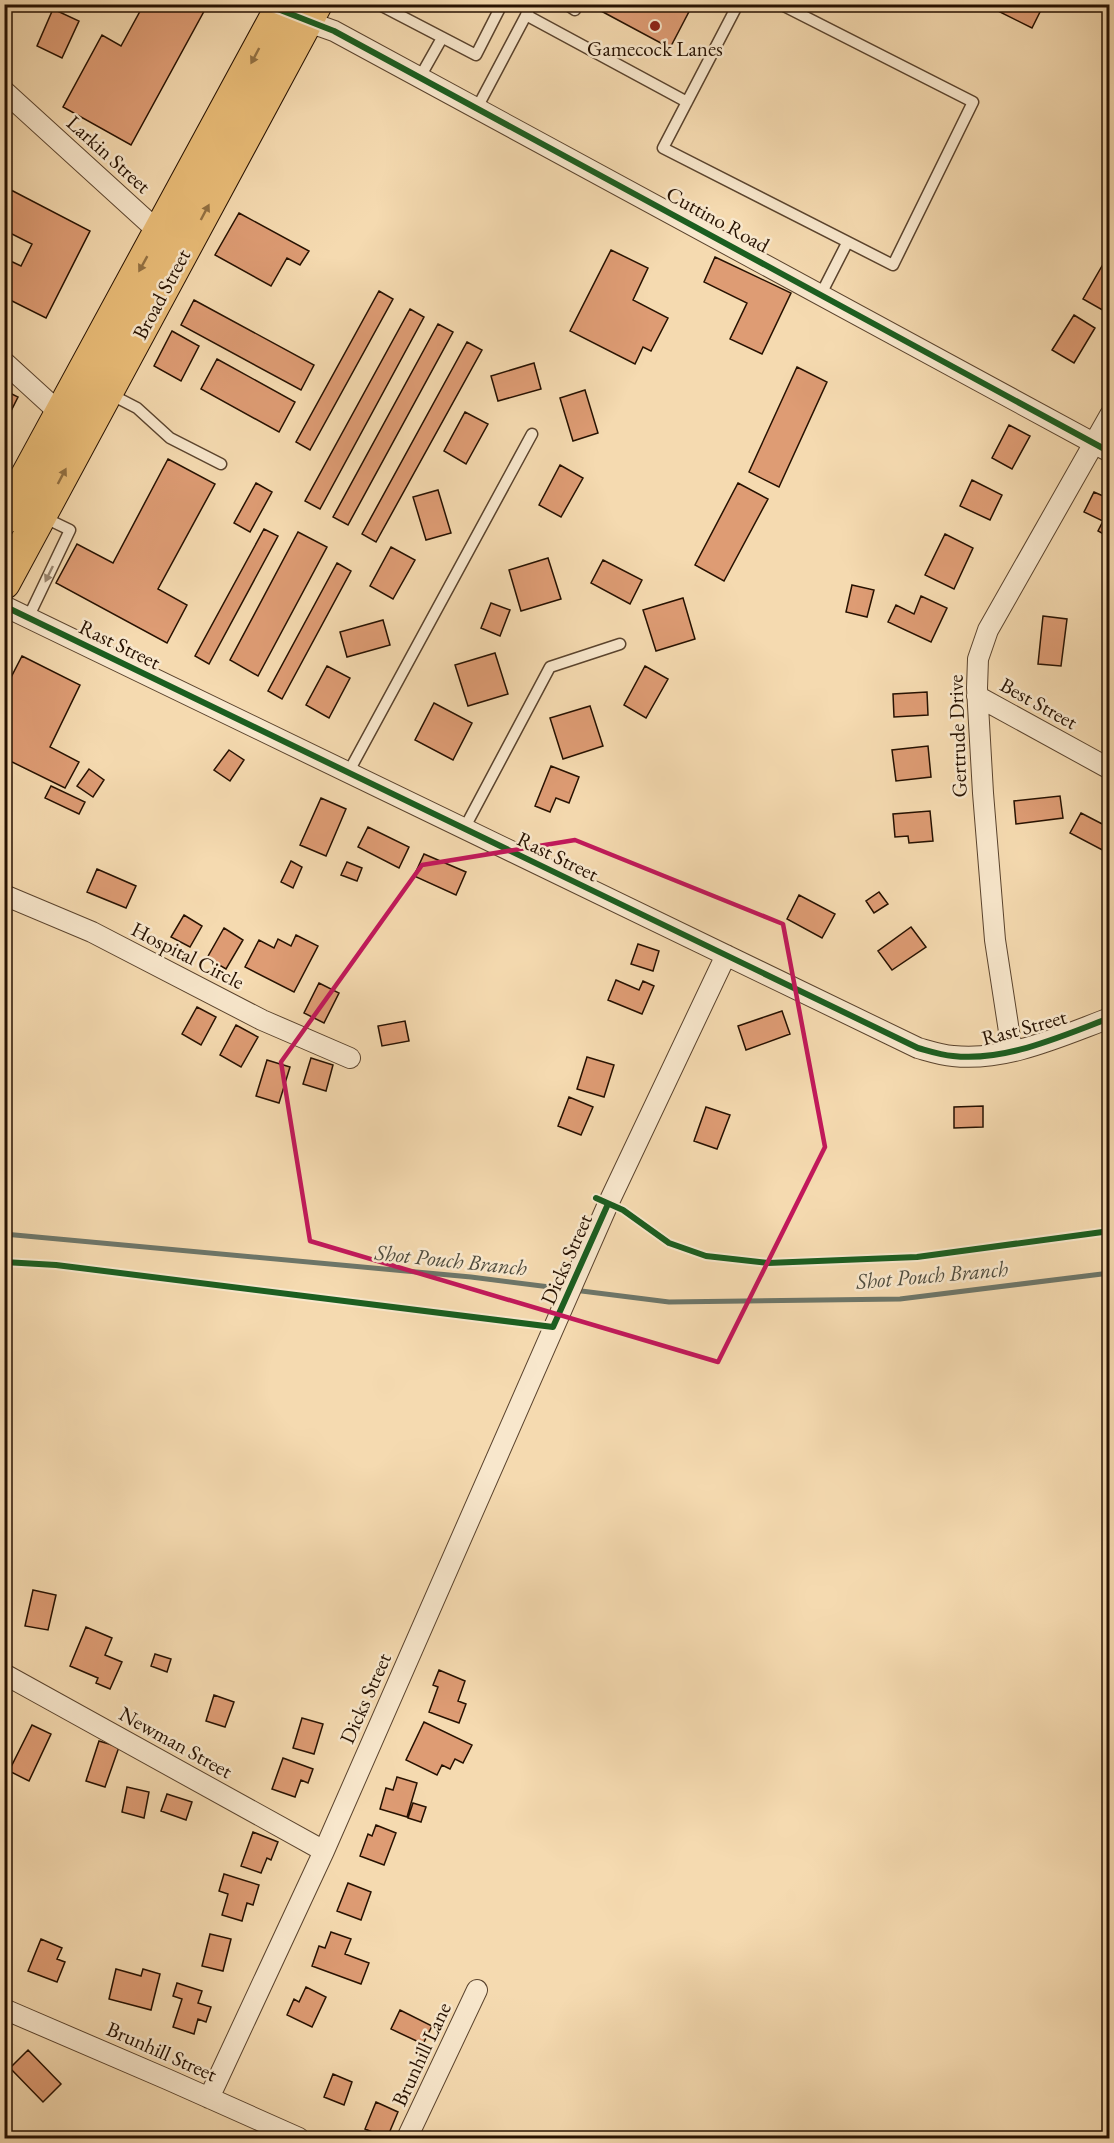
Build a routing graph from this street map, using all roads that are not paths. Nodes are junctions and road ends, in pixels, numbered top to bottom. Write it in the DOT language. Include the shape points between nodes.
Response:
graph roads {
  1 [pos="378,4"];
  2 [pos="502,4"];
  3 [pos="532,4"];
  4 [pos="738,4"];
  5 [pos="780,4"];
  6 [pos="290,9"];
  7 [pos="526,15"];
  8 [pos="442,38"];
  9 [pos="420,77"];
  10 [pos="4,91"];
  11 [pos="687,102"];
  12 [pos="477,108"];
  13 [pos="174,239"];
  14 [pos="847,243"];
  15 [pos="821,294"];
  16 [pos="4,363"];
  17 [pos="94,385"];
  18 [pos="61,414"];
  19 [pos="1110,415"];
  20 [pos="532,434"];
  21 [pos="1102,447"];
  22 [pos="221,464"];
  23 [pos="23,511"];
  24 [pos="4,583"];
  25 [pos="4,606"];
  26 [pos="28,618"];
  27 [pos="620,644"];
  28 [pos="977,696"];
  29 [pos="1110,769"];
  30 [pos="348,773"];
  31 [pos="464,829"];
  32 [pos="4,895"];
  33 [pos="726,955"];
  34 [pos="1110,1018"];
  35 [pos="1012,1051"];
  36 [pos="350,1058"];
  37 [pos="4,1674"];
  38 [pos="324,1851"];
  39 [pos="477,1990"];
  40 [pos="4,2009"];
  41 [pos="209,2098"];
  42 [pos="298,2139"];
  43 [pos="407,2139"];
  1 -- 8 [label="lane"];
  2 -- 8 [label="lane" via="476,55"];
  3 -- 7 [label="lane"];
  4 -- 11 [label="lane"];
  5 -- 14 [label="lane" via="974,102 893,266"];
  6 -- 9 [label="street, Cuttino Road"];
  6 -- 13 [label="main road, Broad Street"];
  7 -- 11 [label="lane"];
  7 -- 12 [label="lane"];
  8 -- 9 [label="lane"];
  9 -- 12 [label="street, Cuttino Road"];
  10 -- 13 [label="street, Larkin Street"];
  11 -- 14 [label="lane" via="663,148"];
  12 -- 15 [label="street, Cuttino Road"];
  13 -- 17 [label="main road, Broad Street"];
  14 -- 15 [label="lane"];
  15 -- 21 [label="street, Cuttino Road"];
  16 -- 18 [label="street"];
  17 -- 18 [label="main road, Broad Street"];
  17 -- 22 [label="lane" via="137,408 170,438"];
  23 -- 17 [label="main road, Broad Street, one-way"];
  18 -- 23 [label="main road, Broad Street"];
  19 -- 21 [label="street, Gertrude Drive"];
  20 -- 30 [label="lane"];
  21 -- 28 [label="street, Gertrude Drive" via="988,630 978,659"];
  23 -- 24 [label="main road, Broad Street"];
  23 -- 26 [label="lane, one-way" via="70,530"];
  25 -- 26 [label="street, Rast Street"];
  26 -- 30 [label="street, Rast Street"];
  27 -- 31 [label="lane" via="550,667"];
  28 -- 29 [label="street, Best Street"];
  28 -- 35 [label="street, Gertrude Drive" via="995,939"];
  30 -- 31 [label="street, Rast Street"];
  31 -- 33 [label="street, Rast Street"];
  32 -- 36 [label="street, Hospital Circle" via="92,932 262,1020"];
  33 -- 35 [label="street, Rast Street" via="918,1048 970,1057"];
  33 -- 38 [label="street, Dicks Street" via="560,1311"];
  34 -- 35 [label="street, Rast Street"];
  37 -- 38 [label="street, Newman Street"];
  38 -- 41 [label="street, Dicks Street"];
  39 -- 43 [label="street, Brunhill Lane"];
  40 -- 41 [label="street, Brunhill Street"];
  41 -- 42 [label="street, Brunhill Street"];
}
